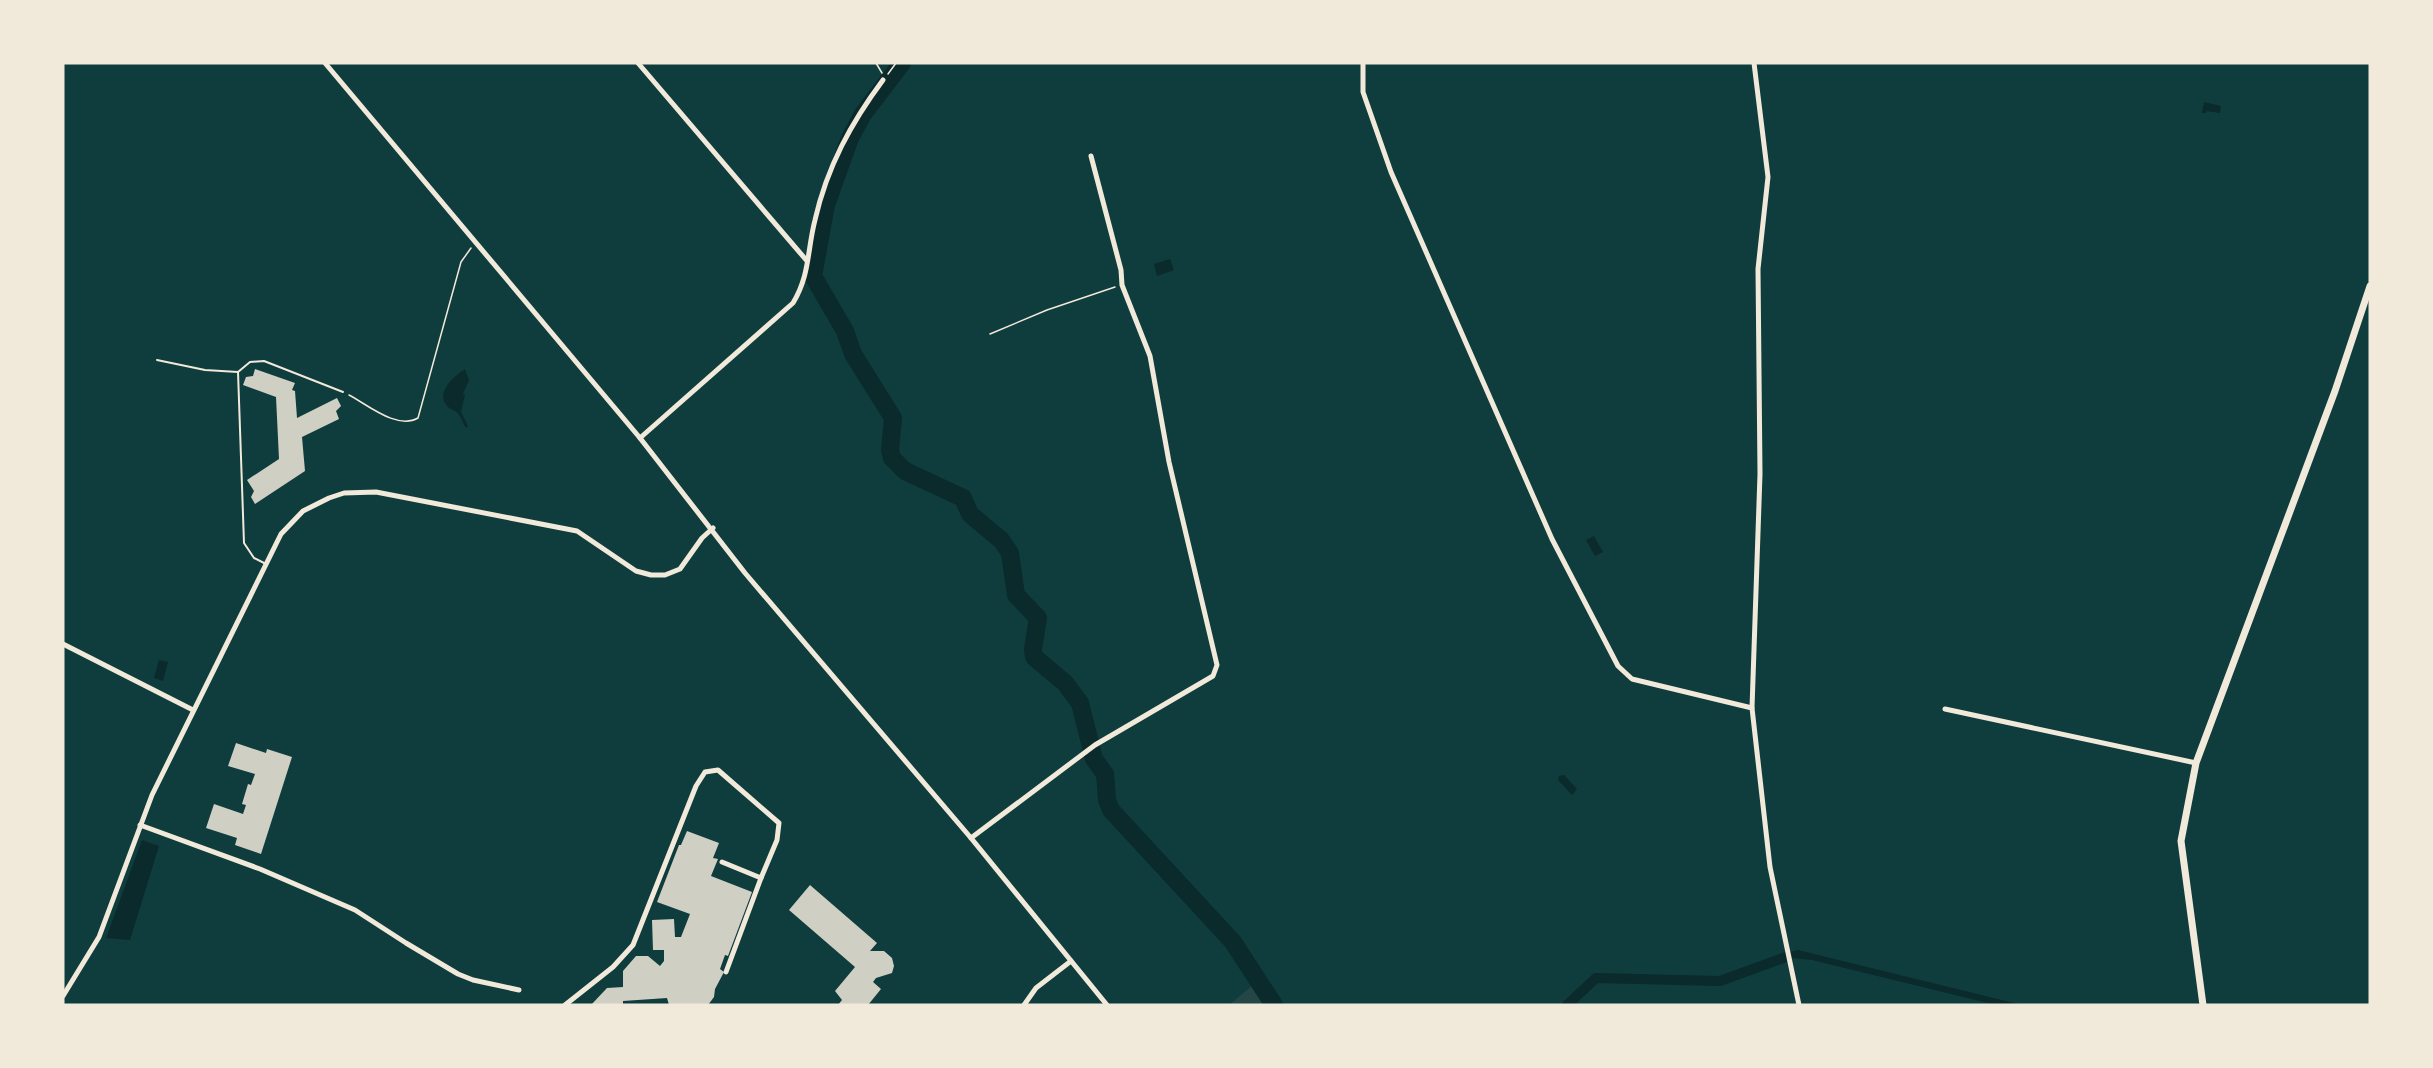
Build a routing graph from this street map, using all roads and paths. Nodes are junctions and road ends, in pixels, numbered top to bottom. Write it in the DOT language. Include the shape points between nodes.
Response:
graph roads {
  1 [pos="325,63"];
  2 [pos="638,63"];
  3 [pos="876,63"];
  4 [pos="896,63"];
  5 [pos="1363,63"];
  6 [pos="1754,63"];
  7 [pos="883,80"];
  8 [pos="1091,156"];
  9 [pos="475,242"];
  10 [pos="807,261"];
  11 [pos="1122,285"];
  12 [pos="2370,286"];
  13 [pos="990,334"];
  14 [pos="157,360"];
  15 [pos="238,372"];
  16 [pos="343,392"];
  17 [pos="640,438"];
  18 [pos="713,528"];
  19 [pos="266,564"];
  20 [pos="63,644"];
  21 [pos="1752,708"];
  22 [pos="1945,709"];
  23 [pos="193,710"];
  24 [pos="2196,763"];
  25 [pos="140,825"];
  26 [pos="971,838"];
  27 [pos="722,862"];
  28 [pos="761,878"];
  29 [pos="1071,961"];
  30 [pos="726,972"];
  31 [pos="519,990"];
  32 [pos="63,996"];
  33 [pos="565,1005"];
  34 [pos="1024,1005"];
  35 [pos="1107,1005"];
  36 [pos="1799,1005"];
  37 [pos="2204,1005"];
  1 -- 9 [label="street"];
  2 -- 10 [label="street"];
  3 -- 7 [label="path"];
  4 -- 7 [label="path"];
  5 -- 21 [label="street" via="1363,92 1391,172 1552,539 1618,666 1632,679"];
  6 -- 21 [label="street" via="1768,177 1758,269 1760,474"];
  7 -- 10 [label="street" via="845,135 815,218"];
  8 -- 11 [label="street"];
  9 -- 16 [label="path" via="461,262 418,418 400,422"];
  9 -- 17 [label="street"];
  10 -- 17 [label="street" via="804,284 792,303"];
  11 -- 13 [label="path"];
  11 -- 26 [label="street" via="1150,356 1168,462 1217,665 1214,676 1095,745"];
  12 -- 24 [label="main road" via="2335,391"];
  14 -- 15 [label="lane"];
  15 -- 16 [label="lane" via="250,362 264,360"];
  15 -- 19 [label="lane" via="244,543 254,558"];
  17 -- 18 [label="street"];
  18 -- 19 [label="street" via="680,569 651,575 636,571 577,531 376,492 344,493 316,503 292,521"];
  18 -- 26 [label="street" via="753,582"];
  19 -- 23 [label="street"];
  20 -- 23 [label="street"];
  21 -- 36 [label="street" via="1770,867"];
  22 -- 24 [label="street"];
  23 -- 25 [label="street"];
  24 -- 37 [label="main road" via="2181,842"];
  25 -- 31 [label="street" via="356,910 458,974"];
  25 -- 32 [label="street" via="99,937"];
  26 -- 29 [label="street"];
  27 -- 28 [label="street"];
  28 -- 30 [label="street"];
  28 -- 33 [label="street" via="777,840 779,823 718,770 705,772 633,945 613,967"];
  29 -- 34 [label="street" via="1036,988"];
  29 -- 35 [label="street"];
}
